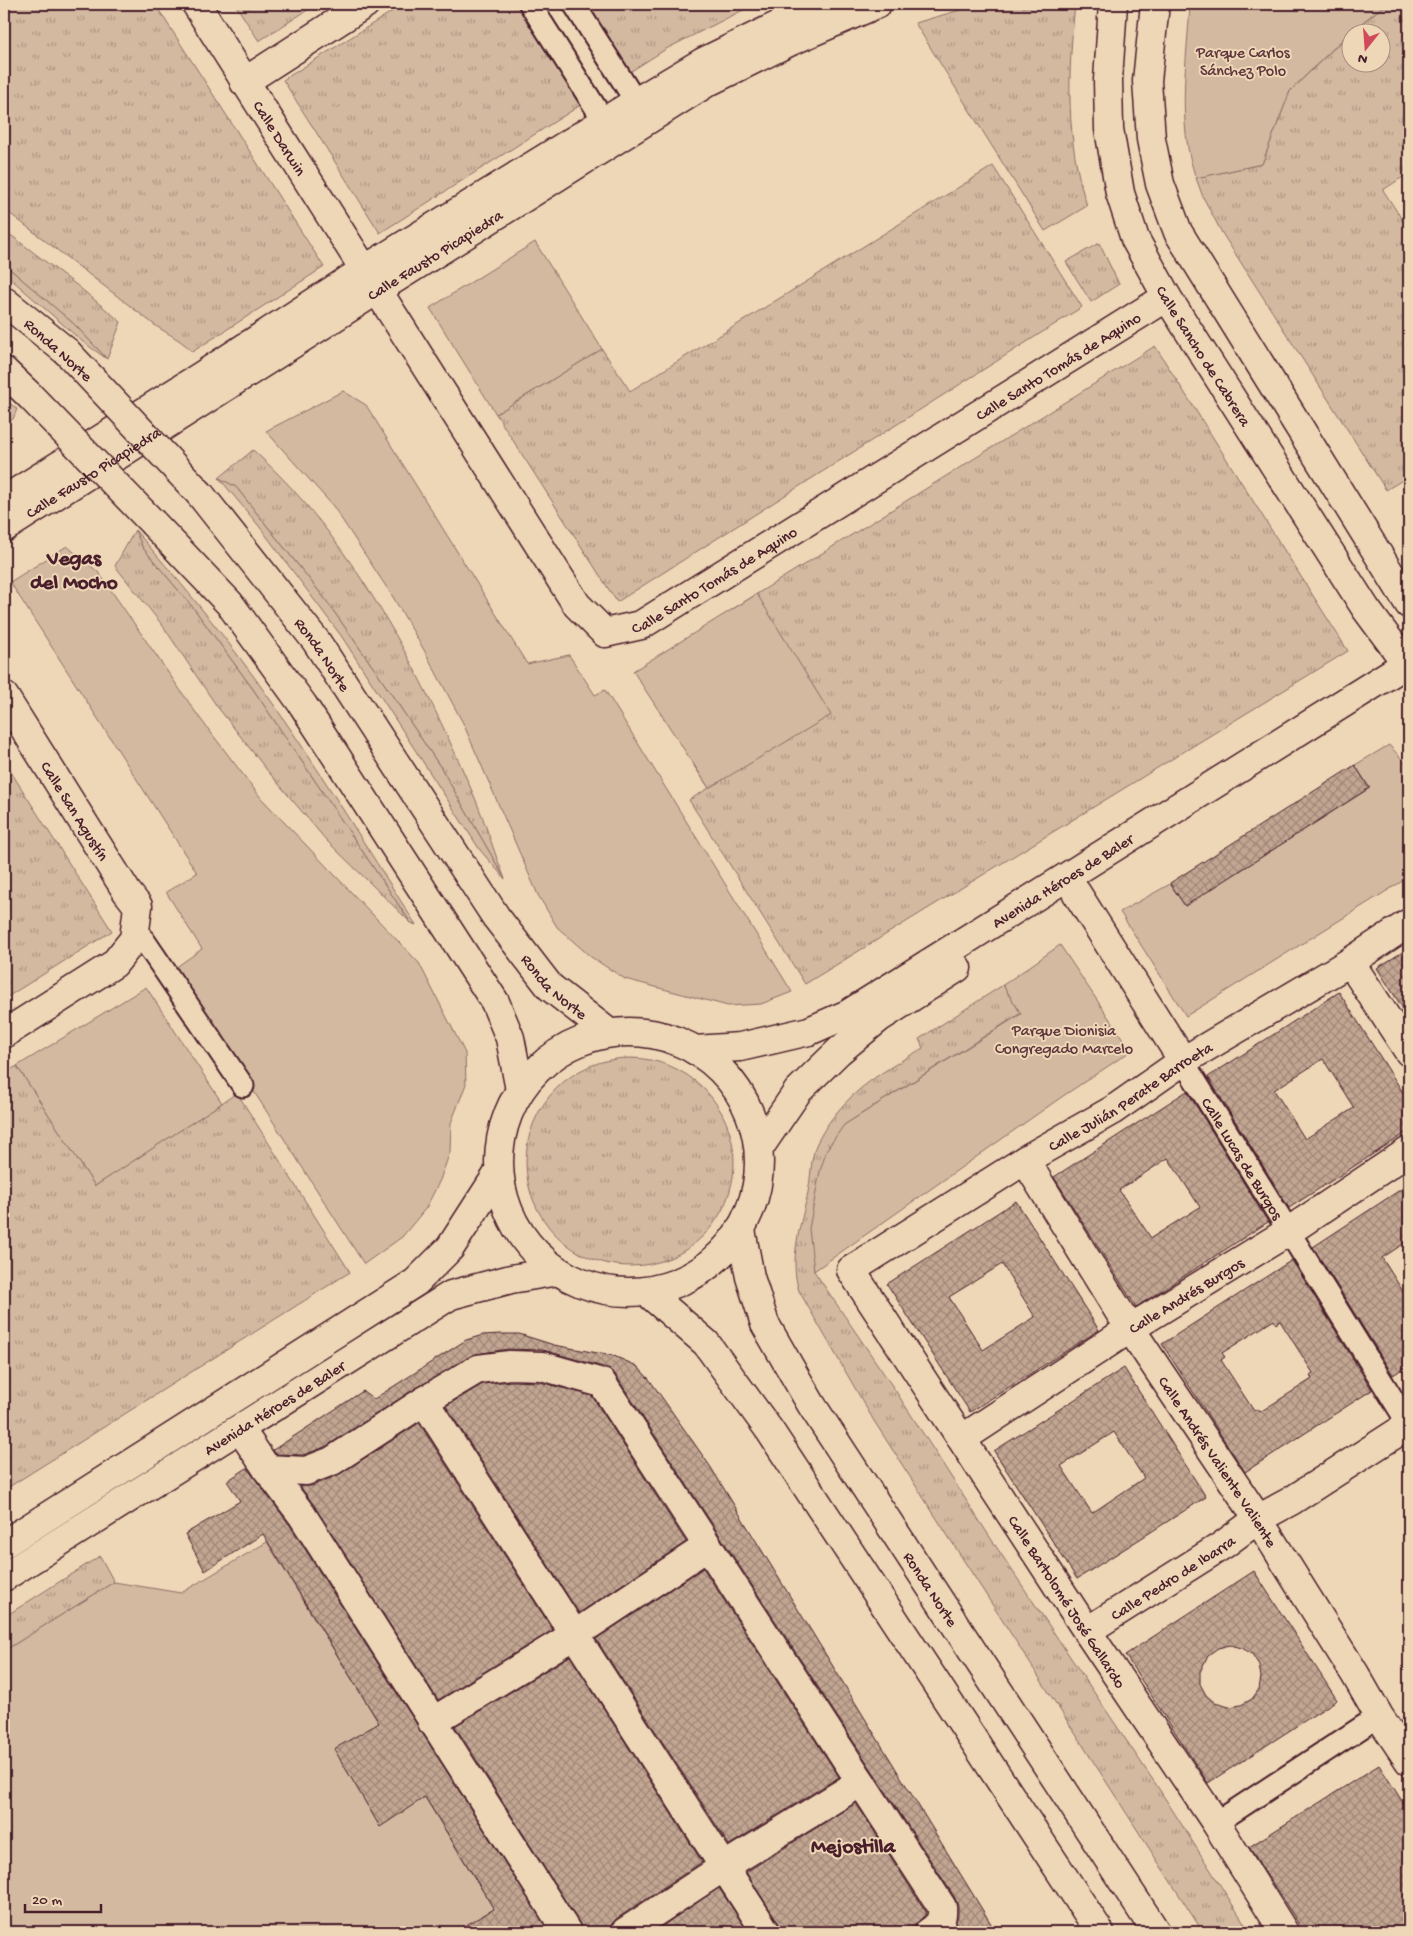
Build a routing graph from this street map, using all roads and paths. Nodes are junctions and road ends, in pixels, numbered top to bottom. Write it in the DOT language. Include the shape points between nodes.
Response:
graph roads {
  1 [pos="196,4"];
  2 [pos="365,4"];
  3 [pos="530,4"];
  4 [pos="574,4"];
  5 [pos="833,4"];
  6 [pos="877,4"];
  7 [pos="1113,4"];
  8 [pos="1156,4"];
  9 [pos="244,82"];
  10 [pos="636,102"];
  11 [pos="604,121"];
  12 [pos="370,280"];
  13 [pos="1167,297"];
  14 [pos="4,301"];
  15 [pos="4,371"];
  16 [pos="4,500"];
  17 [pos="4,528"];
  18 [pos="1409,604"];
  19 [pos="1409,668"];
  20 [pos="4,696"];
  21 [pos="1076,892"];
  22 [pos="1409,923"];
  23 [pos="135,927"];
  24 [pos="1350,962"];
  25 [pos="609,1033"];
  26 [pos="4,1034"];
  27 [pos="695,1050"];
  28 [pos="1409,1052"];
  29 [pos="1183,1061"];
  30 [pos="243,1086"];
  31 [pos="520,1090"];
  32 [pos="759,1148"];
  33 [pos="1409,1151"];
  34 [pos="1025,1160"];
  35 [pos="499,1172"];
  36 [pos="741,1230"];
  37 [pos="1289,1231"];
  38 [pos="851,1270"];
  39 [pos="558,1271"];
  40 [pos="647,1292"];
  41 [pos="1131,1328"];
  42 [pos="424,1401"];
  43 [pos="1409,1425"];
  44 [pos="240,1429"];
  45 [pos="963,1438"];
  46 [pos="330,1462"];
  47 [pos="267,1469"];
  48 [pos="302,1515"];
  49 [pos="1258,1519"];
  50 [pos="4,1544"];
  51 [pos="708,1546"];
  52 [pos="4,1577"];
  53 [pos="1087,1631"];
  54 [pos="574,1635"];
  55 [pos="1379,1716"];
  56 [pos="432,1722"];
  57 [pos="1409,1761"];
  58 [pos="861,1782"];
  59 [pos="1013,1799"];
  60 [pos="1216,1823"];
  61 [pos="725,1866"];
  62 [pos="567,1932"];
  63 [pos="625,1932"];
  64 [pos="766,1932"];
  65 [pos="929,1932"];
  66 [pos="1086,1932"];
  67 [pos="1100,1932"];
  68 [pos="1156,1932"];
  69 [pos="1284,1932"];
  1 -- 9 [label="main road, Calle Darwin"];
  2 -- 9 [label="main road"];
  3 -- 11 [label="street"];
  4 -- 10 [label="street"];
  5 -- 10 [label="main road, Calle Fausto Picapiedra" via="783,23 703,62"];
  6 -- 12 [label="main road, Calle Fausto Picapiedra" via="708,82"];
  7 -- 13 [label="main road, Calle Sancho de Cabrera" via="1108,80 1109,128 1120,193 1135,240"];
  8 -- 18 [label="main road" via="1147,81 1151,139 1160,184 1178,232"];
  9 -- 12 [label="main road, Calle Darwin"];
  10 -- 11 [label="main road, Calle Fausto Picapiedra"];
  11 -- 12 [label="main road, Calle Fausto Picapiedra"];
  12 -- 13 [label="main road, Calle Santo Tomás de Aquino" via="577,605 605,632 641,625"];
  12 -- 16 [label="main road, Calle Fausto Picapiedra" via="201,376"];
  12 -- 17 [label="main road, Calle Fausto Picapiedra"];
  13 -- 19 [label="main road, Calle Sancho de Cabrera" via="1366,609"];
  14 -- 25 [label="main road, Ronda Norte, bridge" via="67,352 200,494 316,641 496,917 550,987"];
  15 -- 31 [label="main road, bridge" via="230,604 303,705 495,1002 510,1038"];
  19 -- 21 [label="main road, Avenida Héroes de Baler"];
  19 -- 27 [label="main road, Avenida Héroes de Baler" via="848,1014 809,1030 740,1047"];
  20 -- 23 [label="main road, Calle San Agustín" via="138,906"];
  21 -- 29 [label="main road, Calle Lucas de Burgos"];
  21 -- 32 [label="main road, Avenida Héroes de Baler" via="879,1018 798,1091"];
  22 -- 24 [label="main road, Calle Julián Perate Barroeta"];
  23 -- 26 [label="main road, Calle San Agustín" via="134,939 114,964"];
  23 -- 30 [label="street"];
  24 -- 28 [label="main road"];
  24 -- 29 [label="main road, Calle Julián Perate Barroeta"];
  25 -- 27 [label="main road, Ronda Norte" via="654,1034"];
  25 -- 31 [label="main road, Ronda Norte" via="575,1044 544,1063"];
  27 -- 32 [label="main road, Ronda Norte" via="726,1075 740,1096 748,1109"];
  29 -- 34 [label="main road, Calle Julián Perate Barroeta" via="1113,1110"];
  29 -- 37 [label="street, Calle Lucas de Burgos"];
  31 -- 35 [label="main road, Ronda Norte" via="502,1129"];
  32 -- 36 [label="main road, Ronda Norte" via="757,1191"];
  33 -- 37 [label="main road, Calle Andrés Burgos"];
  34 -- 38 [label="main road, Calle Julián Perate Barroeta"];
  34 -- 41 [label="main road, Calle Andrés Valiente Valiente"];
  35 -- 39 [label="main road, Ronda Norte" via="508,1210 528,1245"];
  35 -- 50 [label="main road, Avenida Héroes de Baler" via="450,1248 416,1282"];
  36 -- 40 [label="main road, Ronda Norte" via="716,1260 683,1281"];
  36 -- 68 [label="main road, Ronda Norte" via="750,1277 765,1324 811,1404"];
  37 -- 41 [label="main road, Calle Andrés Burgos"];
  37 -- 43 [label="street, Calle Lucas de Burgos"];
  38 -- 45 [label="main road, Calle Bartolomé José Gallardo"];
  39 -- 40 [label="main road, Ronda Norte" via="585,1285 615,1292"];
  39 -- 44 [label="main road, Avenida Héroes de Baler" via="451,1295"];
  40 -- 59 [label="main road" via="706,1343 764,1423"];
  41 -- 45 [label="main road, Calle Andrés Burgos"];
  41 -- 49 [label="main road, Calle Andrés Valiente Valiente"];
  42 -- 46 [label="main road"];
  42 -- 51 [label="main road" via="478,1369 510,1365 542,1366 602,1383"];
  42 -- 54 [label="main road"];
  43 -- 49 [label="main road, Calle Pedro de Ibarra"];
  44 -- 47 [label="main road"];
  44 -- 52 [label="main road, Avenida Héroes de Baler"];
  45 -- 53 [label="main road, Calle Bartolomé José Gallardo"];
  46 -- 47 [label="main road" via="306,1471"];
  46 -- 48 [label="main road" via="304,1494"];
  47 -- 48 [label="main road"];
  48 -- 56 [label="main road"];
  49 -- 53 [label="main road, Calle Pedro de Ibarra" via="1223,1545"];
  49 -- 55 [label="main road, Calle Andrés Valiente Valiente"];
  51 -- 54 [label="main road"];
  51 -- 58 [label="main road"];
  53 -- 60 [label="main road, Calle Bartolomé José Gallardo"];
  54 -- 56 [label="main road"];
  54 -- 61 [label="main road"];
  55 -- 57 [label="main road, Calle Andrés Valiente Valiente"];
  55 -- 60 [label="street"];
  56 -- 62 [label="main road"];
  58 -- 61 [label="main road"];
  58 -- 65 [label="main road" via="942,1906 942,1918"];
  59 -- 66 [label="main road"];
  59 -- 67 [label="main road"];
  60 -- 69 [label="main road, Calle Bartolomé José Gallardo"];
  61 -- 63 [label="main road"];
  61 -- 64 [label="main road"];
}
